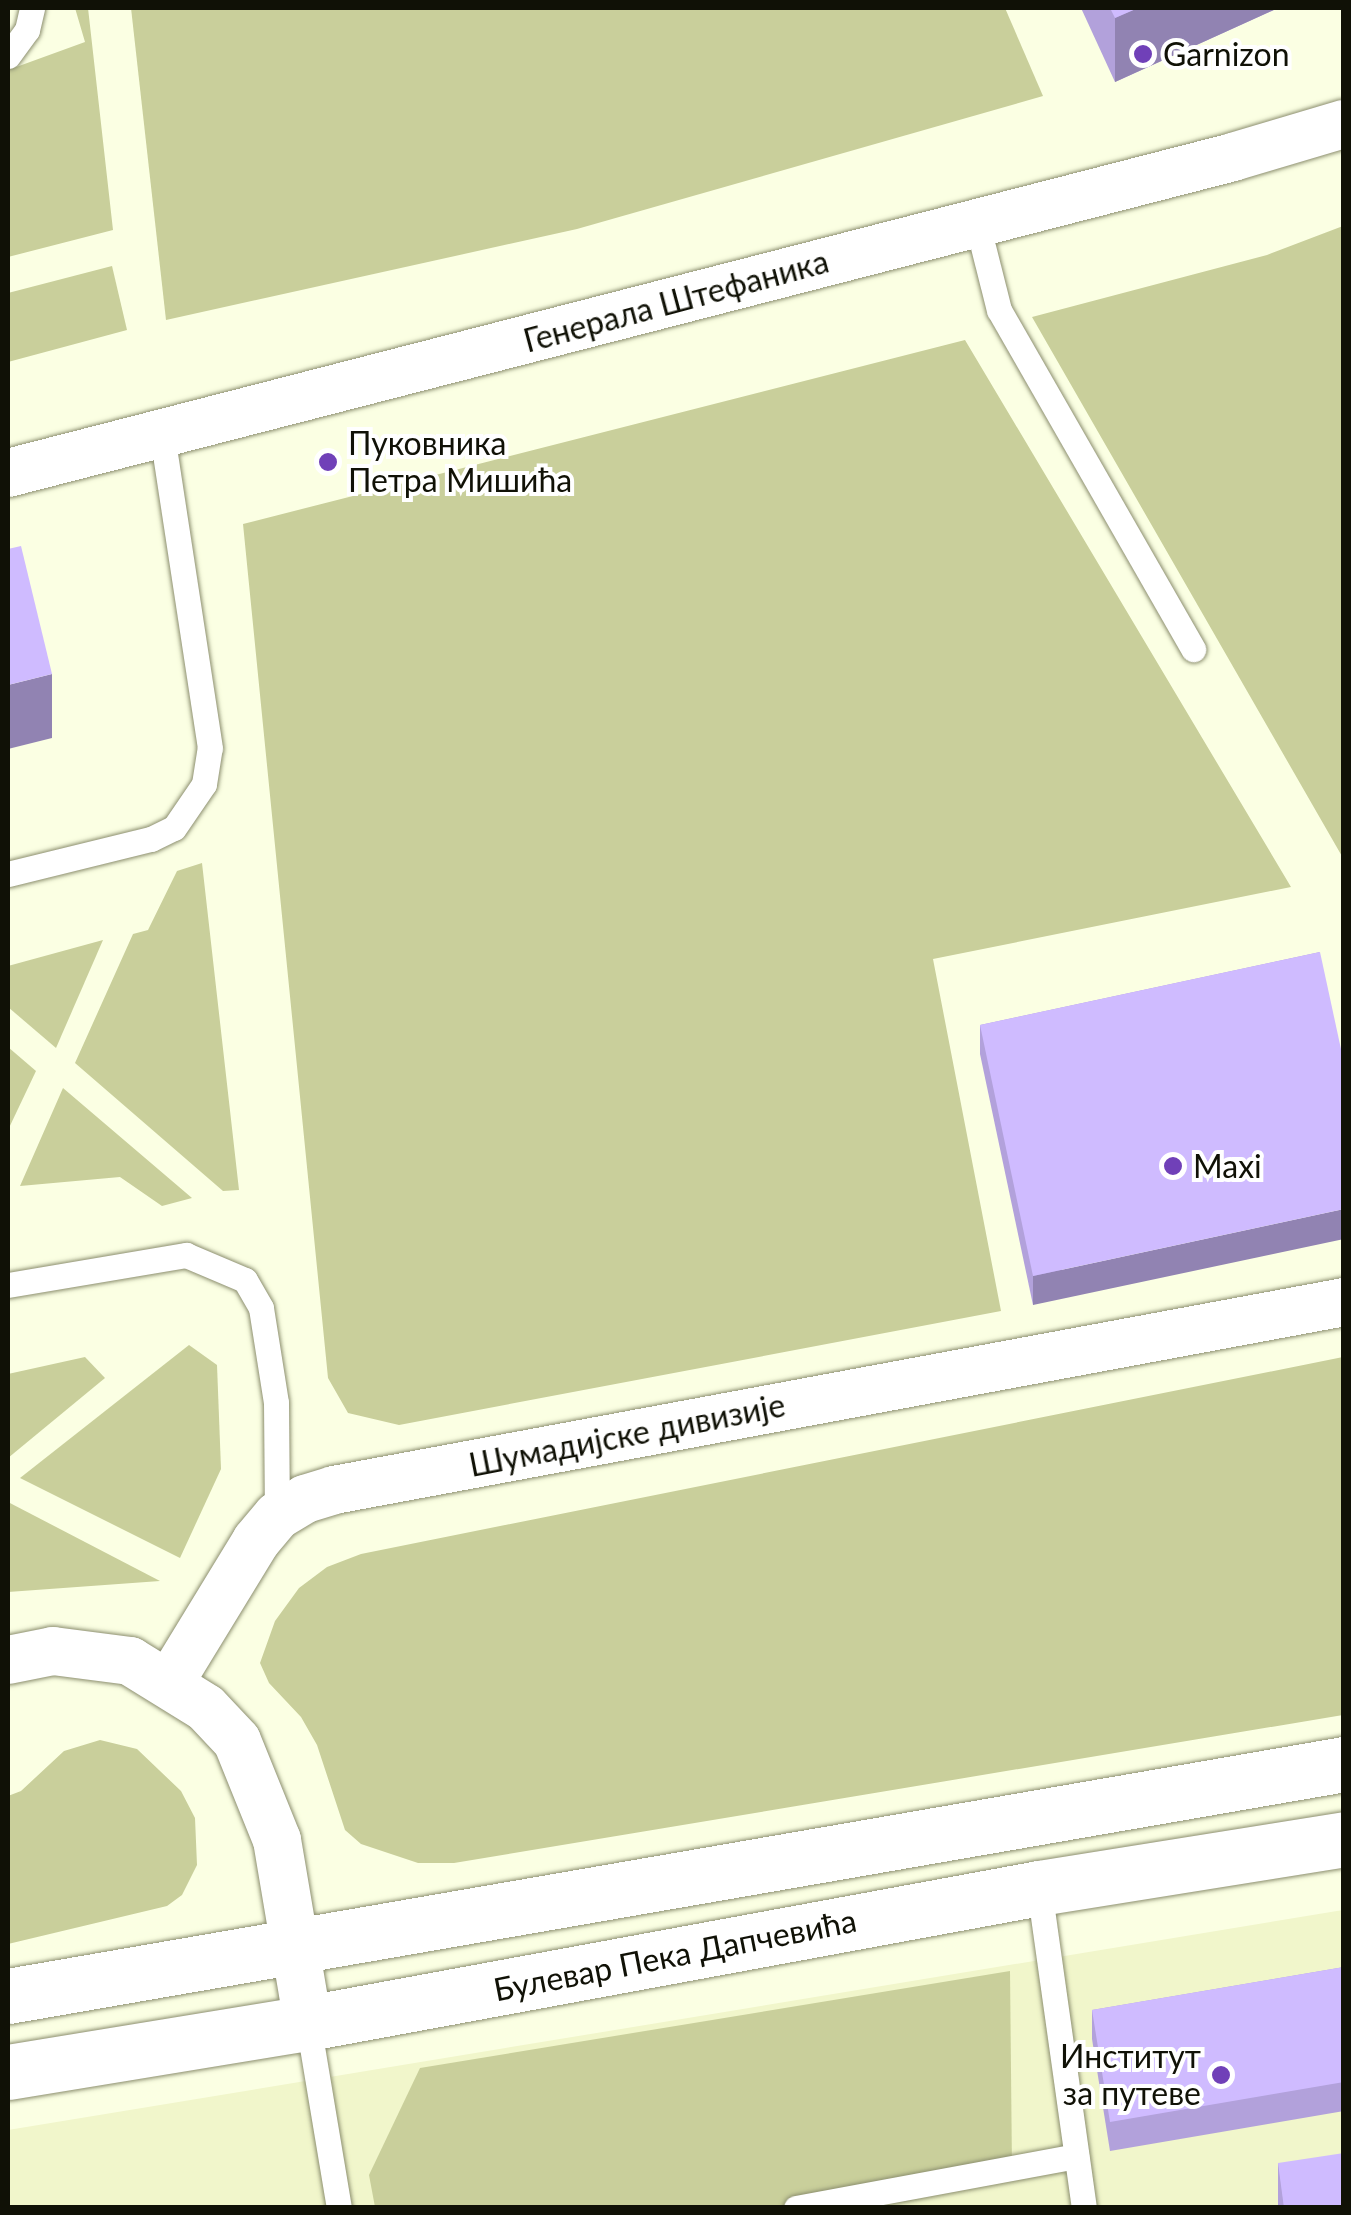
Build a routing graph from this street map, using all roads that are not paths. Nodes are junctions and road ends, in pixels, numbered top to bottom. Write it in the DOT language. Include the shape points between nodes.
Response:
graph roads {
  1 [pos="32,8"];
  2 [pos="8,56"];
  3 [pos="1344,124"];
  4 [pos="977,223"];
  5 [pos="162,434"];
  6 [pos="8,473"];
  7 [pos="1193,649"];
  8 [pos="8,874"];
  9 [pos="8,1286"];
  10 [pos="1344,1302"];
  11 [pos="277,1516"];
  12 [pos="8,1660"];
  13 [pos="170,1682"];
  14 [pos="1344,1764"];
  15 [pos="1344,1840"];
  16 [pos="1039,1888"];
  17 [pos="296,1947"];
  18 [pos="8,1996"];
  19 [pos="308,2023"];
  20 [pos="8,2072"];
  21 [pos="1076,2156"];
  22 [pos="339,2208"];
  23 [pos="796,2208"];
  24 [pos="1084,2208"];
  1 -- 2 [label="lane" via="27,30"];
  3 -- 4 [label="street, Генерала Штефаника"];
  4 -- 5 [label="street, Генерала Штефаника"];
  4 -- 7 [label="lane" via="999,310"];
  5 -- 6 [label="street, Генерала Штефаника"];
  5 -- 8 [label="lane" via="210,748 204,784 174,828 152,839"];
  9 -- 11 [label="lane" via="186,1255 244,1280 261,1308 276,1403"];
  10 -- 11 [label="street, Шумадијске дивизије" via="334,1490"];
  11 -- 13 [label="street, Шумадијске дивизије"];
  12 -- 13 [label="street" via="53,1650 84,1652 130,1660"];
  13 -- 17 [label="street" via="237,1742 270,1812"];
  14 -- 17 [label="street"];
  15 -- 16 [label="street, Булевар Пека Дапчевића"];
  16 -- 19 [label="street, Булевар Пека Дапчевића"];
  16 -- 21 [label="lane"];
  17 -- 18 [label="street"];
  17 -- 19 [label="street"];
  19 -- 20 [label="street, Булевар Пека Дапчевића"];
  19 -- 22 [label="lane"];
  21 -- 23 [label="lane"];
  21 -- 24 [label="lane"];
}
